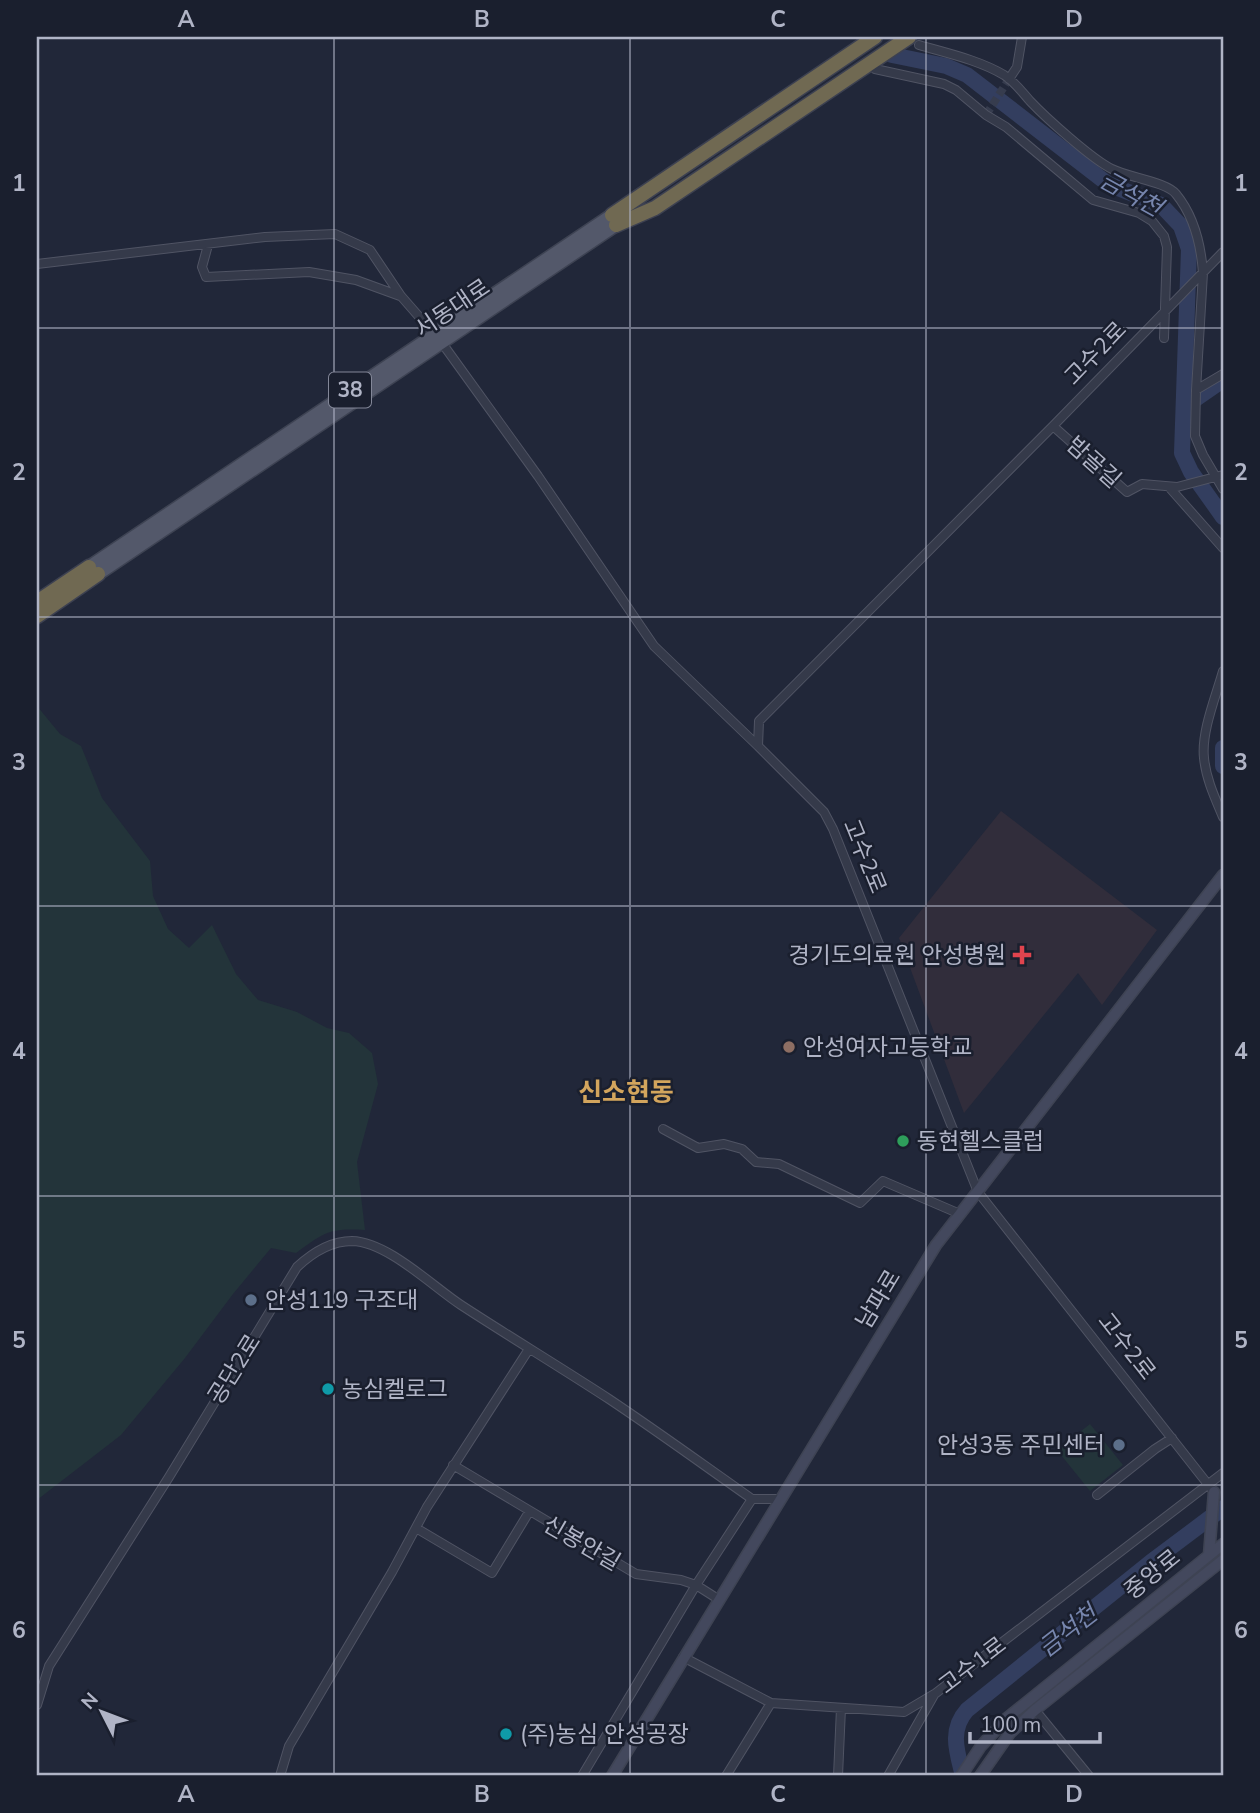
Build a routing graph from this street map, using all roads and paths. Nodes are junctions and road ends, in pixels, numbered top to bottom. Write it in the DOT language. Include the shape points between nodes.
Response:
graph roads {
  1 [pos="860,37"];
  2 [pos="875,37"];
  3 [pos="892,37"];
  4 [pos="1022,37"];
  5 [pos="914,41"];
  6 [pos="875,69"];
  7 [pos="1009,79"];
  8 [pos="614,220"];
  9 [pos="208,245"];
  10 [pos="1223,252"];
  11 [pos="37,264"];
  12 [pos="1203,273"];
  13 [pos="401,296"];
  14 [pos="1167,309"];
  15 [pos="439,338"];
  16 [pos="1164,338"];
  17 [pos="1223,374"];
  18 [pos="1196,392"];
  19 [pos="1053,426"];
  20 [pos="1218,477"];
  21 [pos="1173,487"];
  22 [pos="1223,489"];
  23 [pos="1223,548"];
  24 [pos="94,570"];
  25 [pos="37,602"];
  26 [pos="37,616"];
  27 [pos="1223,671"];
  28 [pos="758,746"];
  29 [pos="1223,817"];
  30 [pos="1223,875"];
  31 [pos="663,1129"];
  32 [pos="978,1192"];
  33 [pos="960,1214"];
  34 [pos="529,1349"];
  35 [pos="1172,1438"];
  36 [pos="453,1465"];
  37 [pos="1223,1473"];
  38 [pos="1215,1490"];
  39 [pos="1097,1495"];
  40 [pos="752,1499"];
  41 [pos="780,1499"];
  42 [pos="1223,1502"];
  43 [pos="529,1512"];
  44 [pos="416,1528"];
  45 [pos="1223,1544"];
  46 [pos="1209,1555"];
  47 [pos="1221,1564"];
  48 [pos="696,1585"];
  49 [pos="718,1599"];
  50 [pos="683,1657"];
  51 [pos="936,1693"];
  52 [pos="771,1703"];
  53 [pos="37,1705"];
  54 [pos="841,1708"];
  55 [pos="1035,1710"];
  56 [pos="280,1776"];
  57 [pos="582,1776"];
  58 [pos="612,1776"];
  59 [pos="726,1776"];
  60 [pos="838,1776"];
  61 [pos="888,1776"];
  62 [pos="961,1776"];
  63 [pos="980,1776"];
  64 [pos="1090,1776"];
  1 -- 8 [label="highway" via="633,196"];
  2 -- 8 [label="highway, 서동대로 / 38"];
  3 -- 8 [label="highway, 서동대로 / 38"];
  4 -- 7 [label="street" via="1017,67"];
  5 -- 7 [label="street"];
  5 -- 8 [label="highway" via="655,208"];
  6 -- 14 [label="street" via="956,90 1093,200 1152,220 1167,247"];
  7 -- 12 [label="street" via="1111,169 1174,191 1198,238"];
  8 -- 15 [label="main road, 서동대로 / 38"];
  9 -- 11 [label="street"];
  9 -- 13 [label="street" via="335,234 370,250"];
  9 -- 13 [label="street" via="202,267 206,277 309,272 356,280"];
  10 -- 12 [label="street, 고수2로"];
  12 -- 14 [label="street, 고수2로"];
  12 -- 18 [label="street"];
  13 -- 15 [label="street"];
  14 -- 16 [label="street"];
  14 -- 19 [label="street, 고수2로"];
  15 -- 24 [label="main road, 서동대로 / 38"];
  15 -- 28 [label="street" via="654,646"];
  17 -- 18 [label="street"];
  18 -- 20 [label="street" via="1195,436"];
  19 -- 21 [label="street, 밤골길" via="1127,492 1142,484"];
  19 -- 28 [label="street, 고수2로" via="759,721"];
  20 -- 21 [label="street, 밤골길"];
  20 -- 22 [label="street"];
  21 -- 23 [label="street"];
  24 -- 25 [label="highway, 서동대로 / 38"];
  24 -- 26 [label="highway, 서동대로 / 38"];
  27 -- 29 [label="street" via="1203,756"];
  28 -- 32 [label="street, 고수2로" via="824,812"];
  30 -- 32 [label="street, 남파로"];
  31 -- 33 [label="street" via="698,1148 724,1144 742,1149 756,1162 779,1164 860,1203 883,1181"];
  32 -- 33 [label="street, 남파로"];
  32 -- 35 [label="street, 고수2로"];
  33 -- 41 [label="street, 남파로" via="936,1245"];
  34 -- 36 [label="street"];
  34 -- 40 [label="street, 공단2로"];
  34 -- 53 [label="street, 공단2로" via="373,1246 353,1241 312,1252 297,1268 49,1666"];
  35 -- 38 [label="street, 고수2로"];
  35 -- 39 [label="street"];
  36 -- 43 [label="street, 신봉안길"];
  36 -- 44 [label="street"];
  37 -- 38 [label="street, 고수1로"];
  38 -- 42 [label="street, 고수2로"];
  38 -- 46 [label="street"];
  38 -- 51 [label="street, 고수1로"];
  40 -- 41 [label="street"];
  40 -- 48 [label="street"];
  41 -- 49 [label="street, 남파로"];
  43 -- 44 [label="street" via="492,1573"];
  43 -- 48 [label="street, 신봉안길" via="636,1574"];
  44 -- 56 [label="street" via="289,1746"];
  45 -- 46 [label="street, 중앙로"];
  46 -- 62 [label="street, 중앙로" via="1007,1718"];
  47 -- 55 [label="street, 중앙로"];
  48 -- 49 [label="street, 신봉안길"];
  48 -- 57 [label="street"];
  49 -- 50 [label="street, 남파로"];
  50 -- 52 [label="street, 고수1로"];
  50 -- 58 [label="street, 남파로"];
  51 -- 54 [label="street, 고수1로" via="904,1712"];
  51 -- 61 [label="street"];
  52 -- 54 [label="street, 고수1로"];
  52 -- 59 [label="street"];
  54 -- 60 [label="street"];
  55 -- 63 [label="street, 중앙로" via="1010,1732"];
  55 -- 64 [label="street"];
}
